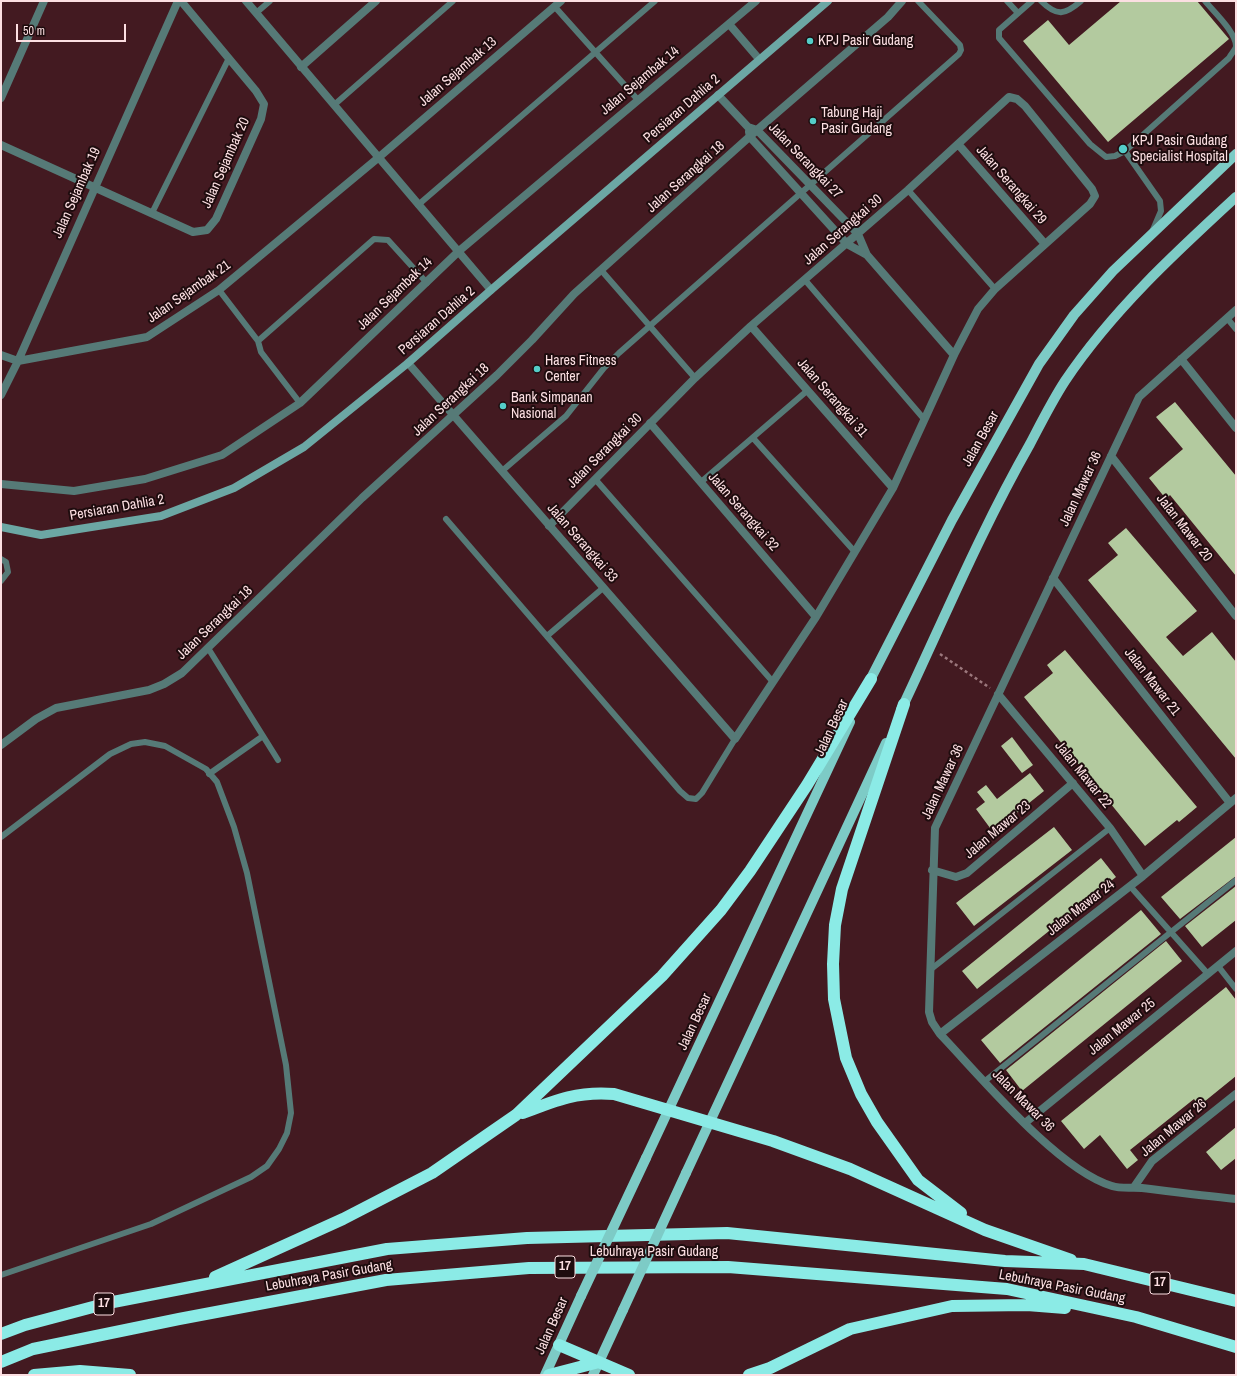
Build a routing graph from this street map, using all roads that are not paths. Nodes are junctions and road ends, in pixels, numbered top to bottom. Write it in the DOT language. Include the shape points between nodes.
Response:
graph roads {
  1 [pos="44,1"];
  2 [pos="178,1"];
  3 [pos="182,1"];
  4 [pos="246,1"];
  5 [pos="270,1"];
  6 [pos="376,1"];
  7 [pos="453,1"];
  8 [pos="656,1"];
  9 [pos="756,1"];
  10 [pos="828,1"];
  11 [pos="902,1"];
  12 [pos="918,1"];
  13 [pos="1008,1"];
  14 [pos="1032,1"];
  15 [pos="1041,1"];
  16 [pos="1081,1"];
  17 [pos="1204,1"];
  18 [pos="555,3"];
  19 [pos="256,13"];
  20 [pos="1018,13"];
  21 [pos="728,24"];
  22 [pos="596,52"];
  23 [pos="229,58"];
  24 [pos="760,59"];
  25 [pos="301,67"];
  26 [pos="718,95"];
  27 [pos="1,98"];
  28 [pos="638,100"];
  29 [pos="334,106"];
  30 [pos="748,127"];
  31 [pos="757,130"];
  32 [pos="750,137"];
  33 [pos="958,144"];
  34 [pos="1,145"];
  35 [pos="1125,151"];
  36 [pos="1236,154"];
  37 [pos="378,158"];
  38 [pos="810,184"];
  39 [pos="94,186"];
  40 [pos="908,190"];
  41 [pos="800,192"];
  42 [pos="1236,197"];
  43 [pos="418,205"];
  44 [pos="152,213"];
  45 [pos="858,234"];
  46 [pos="1150,235"];
  47 [pos="847,244"];
  48 [pos="1045,244"];
  49 [pos="459,251"];
  50 [pos="867,255"];
  51 [pos="601,270"];
  52 [pos="805,280"];
  53 [pos="427,283"];
  54 [pos="995,289"];
  55 [pos="219,290"];
  56 [pos="492,290"];
  57 [pos="1236,310"];
  58 [pos="1227,318"];
  59 [pos="751,326"];
  60 [pos="650,327"];
  61 [pos="1236,329"];
  62 [pos="258,341"];
  63 [pos="1,355"];
  64 [pos="954,355"];
  65 [pos="1181,359"];
  66 [pos="18,360"];
  67 [pos="408,364"];
  68 [pos="695,378"];
  69 [pos="808,390"];
  70 [pos="1,395"];
  71 [pos="300,403"];
  72 [pos="453,415"];
  73 [pos="924,419"];
  74 [pos="650,423"];
  75 [pos="1236,428"];
  76 [pos="753,438"];
  77 [pos="1111,456"];
  78 [pos="502,472"];
  79 [pos="596,478"];
  80 [pos="701,482"];
  81 [pos="1,484"];
  82 [pos="893,488"];
  83 [pos="446,519"];
  84 [pos="549,526"];
  85 [pos="1,527"];
  86 [pos="855,552"];
  87 [pos="1,559"];
  88 [pos="1053,578"];
  89 [pos="1,581"];
  90 [pos="603,588"];
  91 [pos="1235,611"];
  92 [pos="816,617"];
  93 [pos="546,636"];
  94 [pos="208,648"];
  95 [pos="871,679"];
  96 [pos="773,682"];
  97 [pos="998,694"];
  98 [pos="904,704"];
  99 [pos="263,736"];
  100 [pos="735,740"];
  101 [pos="1,745"];
  102 [pos="278,760"];
  103 [pos="209,774"];
  104 [pos="1074,783"];
  105 [pos="1233,801"];
  106 [pos="1110,828"];
  107 [pos="1,837"];
  108 [pos="932,870"];
  109 [pos="1143,876"];
  110 [pos="1236,880"];
  111 [pos="1130,886"];
  112 [pos="1171,932"];
  113 [pos="1236,951"];
  114 [pos="1218,966"];
  115 [pos="930,970"];
  116 [pos="1208,974"];
  117 [pos="1236,988"];
  118 [pos="940,1034"];
  119 [pos="985,1081"];
  120 [pos="1236,1094"];
  121 [pos="669,1110"];
  122 [pos="516,1115"];
  123 [pos="711,1123"];
  124 [pos="1025,1123"];
  125 [pos="1134,1187"];
  126 [pos="1236,1200"];
  127 [pos="985,1230"];
  128 [pos="1084,1264"];
  129 [pos="1,1275"];
  130 [pos="197,1285"];
  131 [pos="1236,1301"];
  132 [pos="1136,1317"];
  133 [pos="1,1334"];
  134 [pos="559,1345"];
  135 [pos="1236,1347"];
  136 [pos="1,1362"];
  137 [pos="599,1362"];
  138 [pos="766,1372"];
  139 [pos="34,1375"];
  140 [pos="130,1375"];
  141 [pos="545,1375"];
  142 [pos="549,1375"];
  143 [pos="592,1375"];
  144 [pos="629,1375"];
  145 [pos="749,1375"];
  1 -- 27 [label="street"];
  2 -- 39 [label="street, Jalan Sejambak 19"];
  3 -- 23 [label="street"];
  4 -- 19 [label="street"];
  5 -- 19 [label="lane"];
  6 -- 25 [label="street"];
  7 -- 29 [label="lane"];
  8 -- 22 [label="lane"];
  9 -- 21 [label="street, Jalan Sejambak 14"];
  10 -- 24 [label="street, Persiaran Dahlia 2"];
  11 -- 31 [label="street, Jalan Serangkai 18" via="888,18"];
  12 -- 38 [label="lane" via="960,45 959,54"];
  13 -- 20 [label="lane"];
  14 -- 20 [label="lane"];
  15 -- 16 [label="lane" via="1056,12 1065,13"];
  17 -- 35 [label="lane" via="1232,31 1236,47 1229,58"];
  18 -- 22 [label="lane"];
  18 -- 37 [label="street, Jalan Sejambak 13"];
  19 -- 25 [label="street"];
  20 -- 35 [label="lane" via="999,30 999,38 1098,152 1106,157"];
  21 -- 24 [label="street"];
  21 -- 28 [label="street, Jalan Sejambak 14"];
  22 -- 28 [label="lane"];
  22 -- 43 [label="lane"];
  23 -- 44 [label="lane"];
  23 -- 44 [label="street, Jalan Sejambak 20" via="256,90 264,104 261,119 216,219 207,230 193,232"];
  24 -- 26 [label="street, Persiaran Dahlia 2"];
  25 -- 29 [label="street"];
  26 -- 30 [label="street, Jalan Serangkai 27"];
  26 -- 56 [label="street, Persiaran Dahlia 2"];
  28 -- 49 [label="street, Jalan Sejambak 14"];
  29 -- 37 [label="street"];
  30 -- 31 [label="street, Jalan Serangkai 27"];
  30 -- 32 [label="street, Jalan Serangkai 27"];
  31 -- 32 [label="street, Jalan Serangkai 18"];
  31 -- 38 [label="street, Jalan Serangkai 27"];
  32 -- 41 [label="street, Jalan Serangkai 27"];
  32 -- 51 [label="street, Jalan Serangkai 18"];
  33 -- 40 [label="street, Jalan Serangkai 30"];
  33 -- 48 [label="street, Jalan Serangkai 29"];
  33 -- 48 [label="street, Jalan Serangkai 30" via="1009,97 1017,98 1025,106 1095,196 1090,204"];
  34 -- 39 [label="street"];
  35 -- 46 [label="lane" via="1160,201 1161,211"];
  36 -- 46 [label="main road, Jalan Besar"];
  37 -- 43 [label="street"];
  37 -- 55 [label="street, Jalan Sejambak 21"];
  38 -- 41 [label="lane"];
  38 -- 45 [label="street, Jalan Serangkai 27"];
  39 -- 44 [label="street"];
  39 -- 66 [label="street, Jalan Sejambak 19"];
  40 -- 45 [label="street, Jalan Serangkai 30"];
  40 -- 54 [label="lane"];
  41 -- 47 [label="street, Jalan Serangkai 27"];
  41 -- 60 [label="lane"];
  42 -- 98 [label="main road" via="1154,274 1107,326 1064,382 1011,476"];
  43 -- 49 [label="street"];
  45 -- 47 [label="street, Jalan Serangkai 30"];
  45 -- 50 [label="street, Jalan Serangkai 27"];
  46 -- 95 [label="main road, Jalan Besar" via="1113,271 1074,315 1039,364 952,520"];
  47 -- 50 [label="street, Jalan Serangkai 27"];
  47 -- 52 [label="street, Jalan Serangkai 30"];
  48 -- 54 [label="street"];
  49 -- 53 [label="street, Jalan Sejambak 14"];
  49 -- 56 [label="street"];
  50 -- 64 [label="street, Jalan Serangkai 27"];
  51 -- 60 [label="lane"];
  51 -- 72 [label="street, Jalan Serangkai 18"];
  52 -- 59 [label="street, Jalan Serangkai 30"];
  52 -- 73 [label="lane"];
  53 -- 62 [label="lane" via="388,240 374,239"];
  53 -- 71 [label="street, Jalan Sejambak 14"];
  54 -- 64 [label="street" via="978,309"];
  55 -- 62 [label="lane"];
  55 -- 66 [label="street, Jalan Sejambak 21" via="146,337"];
  56 -- 67 [label="street, Persiaran Dahlia 2"];
  57 -- 58 [label="street, Jalan Mawar 36"];
  58 -- 61 [label="lane"];
  58 -- 65 [label="street, Jalan Mawar 36"];
  59 -- 68 [label="street, Jalan Serangkai 30"];
  59 -- 69 [label="street, Jalan Serangkai 31"];
  60 -- 68 [label="lane"];
  60 -- 78 [label="lane" via="604,368 566,416"];
  62 -- 71 [label="lane" via="261,352"];
  63 -- 66 [label="street, Jalan Sejambak 21"];
  64 -- 73 [label="street"];
  65 -- 75 [label="street"];
  65 -- 77 [label="street, Jalan Mawar 36" via="1139,397"];
  66 -- 70 [label="street, Jalan Sejambak 19"];
  67 -- 72 [label="street, Jalan Serangkai 33"];
  67 -- 85 [label="street, Persiaran Dahlia 2" via="304,446 234,488 161,516 41,534"];
  68 -- 74 [label="street, Jalan Serangkai 30"];
  69 -- 76 [label="lane"];
  69 -- 82 [label="street, Jalan Serangkai 31"];
  71 -- 81 [label="street, Jalan Sejambak 14" via="222,455 145,479 74,491"];
  72 -- 78 [label="street, Jalan Serangkai 33"];
  72 -- 94 [label="street, Jalan Serangkai 18" via="362,498"];
  73 -- 82 [label="street"];
  74 -- 79 [label="street, Jalan Serangkai 30"];
  74 -- 80 [label="street, Jalan Serangkai 32"];
  76 -- 80 [label="lane"];
  76 -- 86 [label="lane"];
  77 -- 88 [label="street, Jalan Mawar 36"];
  77 -- 91 [label="street, Jalan Mawar 20"];
  78 -- 84 [label="street, Jalan Serangkai 33"];
  79 -- 84 [label="street, Jalan Serangkai 30"];
  79 -- 96 [label="lane"];
  80 -- 92 [label="street, Jalan Serangkai 32"];
  82 -- 86 [label="street"];
  83 -- 93 [label="lane"];
  84 -- 90 [label="street, Jalan Serangkai 33"];
  86 -- 92 [label="street"];
  87 -- 89 [label="lane" via="6,562 8,572"];
  88 -- 97 [label="street, Jalan Mawar 36"];
  88 -- 105 [label="street, Jalan Mawar 21"];
  90 -- 93 [label="lane"];
  90 -- 100 [label="street, Jalan Serangkai 33"];
  92 -- 96 [label="street"];
  93 -- 100 [label="lane" via="688,798 696,799 702,793"];
  94 -- 99 [label="lane"];
  94 -- 101 [label="street, Jalan Serangkai 18" via="182,673 164,684 149,690 56,708 36,719"];
  95 -- 121 [label="main road, Jalan Besar"];
  95 -- 122 [label="highway" via="807,785 721,910 662,976"];
  96 -- 100 [label="street"];
  97 -- 104 [label="street, Jalan Mawar 22"];
  97 -- 108 [label="street, Jalan Mawar 36" via="935,828"];
  98 -- 123 [label="main road"];
  98 -- 127 [label="highway" via="842,889 835,925 834,999 846,1058 861,1094 877,1122 918,1180"];
  99 -- 102 [label="lane"];
  99 -- 103 [label="lane"];
  103 -- 107 [label="lane" via="165,746 145,742 131,744 110,754"];
  103 -- 129 [label="lane" via="217,782 234,827 247,873 286,1065 291,1113 287,1132 267,1166 251,1177 151,1224"];
  104 -- 106 [label="street, Jalan Mawar 22"];
  104 -- 108 [label="street, Jalan Mawar 23" via="967,873 956,877"];
  105 -- 109 [label="street, Jalan Mawar 24"];
  106 -- 109 [label="street, Jalan Mawar 22"];
  106 -- 115 [label="lane"];
  108 -- 115 [label="street, Jalan Mawar 36"];
  109 -- 111 [label="street, Jalan Mawar 24"];
  110 -- 112 [label="lane"];
  111 -- 112 [label="lane"];
  111 -- 118 [label="street, Jalan Mawar 24"];
  112 -- 116 [label="lane"];
  112 -- 119 [label="lane"];
  113 -- 114 [label="street, Jalan Mawar 25"];
  114 -- 116 [label="street, Jalan Mawar 25"];
  114 -- 117 [label="lane"];
  115 -- 118 [label="street, Jalan Mawar 36" via="929,1012"];
  116 -- 124 [label="street, Jalan Mawar 25"];
  118 -- 119 [label="street, Jalan Mawar 36"];
  119 -- 124 [label="street, Jalan Mawar 36"];
  120 -- 125 [label="street, Jalan Mawar 26" via="1152,1161"];
  121 -- 122 [label="highway" via="614,1094 596,1093 563,1097"];
  121 -- 123 [label="highway"];
  121 -- 134 [label="main road, Jalan Besar, bridge"];
  122 -- 130 [label="highway" via="432,1173 343,1219"];
  123 -- 127 [label="highway" via="773,1141 850,1169"];
  123 -- 137 [label="main road, bridge"];
  124 -- 125 [label="street, Jalan Mawar 36" via="1085,1173 1113,1186"];
  125 -- 126 [label="street, Jalan Mawar 36"];
  127 -- 128 [label="highway"];
  128 -- 130 [label="highway, Lebuhraya Pasir Gudang / 17" via="1005,1261 727,1233 527,1238 387,1250"];
  128 -- 131 [label="highway, Lebuhraya Pasir Gudang / 17"];
  130 -- 133 [label="highway, Lebuhraya Pasir Gudang / 17" via="108,1303 25,1324"];
  132 -- 135 [label="highway, Lebuhraya Pasir Gudang / 17"];
  132 -- 136 [label="highway, Lebuhraya Pasir Gudang / 17" via="1007,1289 728,1267 529,1268 386,1280 34,1349"];
  132 -- 138 [label="highway" via="1027,1305 952,1306 850,1329"];
  134 -- 137 [label="highway"];
  134 -- 141 [label="main road, Jalan Besar"];
  137 -- 142 [label="highway"];
  137 -- 143 [label="main road"];
  137 -- 144 [label="highway"];
  138 -- 145 [label="highway"];
  139 -- 140 [label="highway" via="80,1371"];
}
